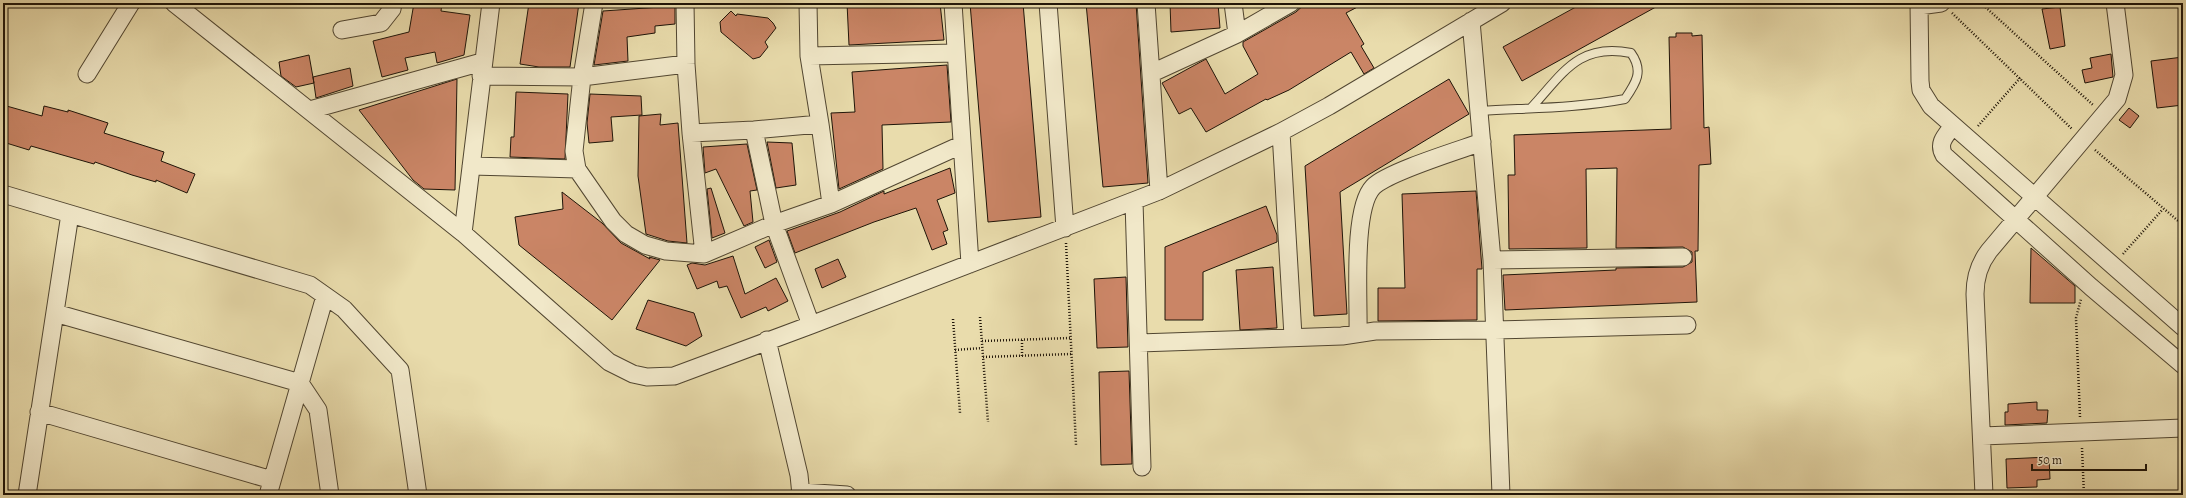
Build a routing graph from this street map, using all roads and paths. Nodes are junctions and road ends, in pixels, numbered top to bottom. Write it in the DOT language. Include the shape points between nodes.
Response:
graph roads {
  1 [pos="131,3"];
  2 [pos="174,3"];
  3 [pos="393,3"];
  4 [pos="491,3"];
  5 [pos="594,3"];
  6 [pos="685,3"];
  7 [pos="808,3"];
  8 [pos="953,3"];
  9 [pos="1048,3"];
  10 [pos="1146,3"];
  11 [pos="1233,3"];
  12 [pos="1291,3"];
  13 [pos="1981,3"];
  14 [pos="2115,3"];
  15 [pos="1493,5"];
  16 [pos="1919,5"];
  17 [pos="1944,6"];
  18 [pos="1472,21"];
  19 [pos="342,30"];
  20 [pos="1237,34"];
  21 [pos="956,53"];
  22 [pos="808,56"];
  23 [pos="686,64"];
  24 [pos="482,69"];
  25 [pos="1152,73"];
  26 [pos="87,74"];
  27 [pos="582,77"];
  28 [pos="2020,78"];
  29 [pos="1531,108"];
  30 [pos="310,110"];
  31 [pos="1481,111"];
  32 [pos="2104,115"];
  33 [pos="820,124"];
  34 [pos="1953,126"];
  35 [pos="754,130"];
  36 [pos="1281,132"];
  37 [pos="691,133"];
  38 [pos="1967,138"];
  39 [pos="2083,140"];
  40 [pos="1482,142"];
  41 [pos="961,145"];
  42 [pos="470,166"];
  43 [pos="577,169"];
  44 [pos="1159,191"];
  45 [pos="3,194"];
  46 [pos="2033,198"];
  47 [pos="1134,201"];
  48 [pos="831,204"];
  49 [pos="2164,208"];
  50 [pos="70,214"];
  51 [pos="2015,219"];
  52 [pos="774,224"];
  53 [pos="2183,225"];
  54 [pos="1065,228"];
  55 [pos="462,233"];
  56 [pos="704,254"];
  57 [pos="1683,257"];
  58 [pos="1492,260"];
  59 [pos="970,264"];
  60 [pos="2112,266"];
  61 [pos="2091,287"];
  62 [pos="325,296"];
  63 [pos="55,313"];
  64 [pos="980,317"];
  65 [pos="953,319"];
  66 [pos="811,325"];
  67 [pos="1688,325"];
  68 [pos="2183,327"];
  69 [pos="1494,330"];
  70 [pos="1358,332"];
  71 [pos="1293,336"];
  72 [pos="1070,338"];
  73 [pos="767,340"];
  74 [pos="1022,340"];
  75 [pos="982,341"];
  76 [pos="1139,343"];
  77 [pos="982,348"];
  78 [pos="955,350"];
  79 [pos="1071,354"];
  80 [pos="1022,356"];
  81 [pos="983,357"];
  82 [pos="2183,365"];
  83 [pos="300,383"];
  84 [pos="39,412"];
  85 [pos="960,413"];
  86 [pos="988,422"];
  87 [pos="2183,428"];
  88 [pos="2081,432"];
  89 [pos="1982,436"];
  90 [pos="1076,445"];
  91 [pos="1142,466"];
  92 [pos="270,488"];
  93 [pos="801,493"];
  94 [pos="26,495"];
  95 [pos="330,495"];
  96 [pos="418,495"];
  97 [pos="847,495"];
  98 [pos="1501,495"];
  99 [pos="1984,495"];
  100 [pos="2084,495"];
  1 -- 26 [label="street"];
  2 -- 30 [label="street"];
  3 -- 19 [label="street" via="387,18 380,23"];
  4 -- 24 [label="street"];
  5 -- 27 [label="street"];
  6 -- 23 [label="street"];
  7 -- 22 [label="street"];
  8 -- 21 [label="street"];
  9 -- 54 [label="street"];
  10 -- 25 [label="street"];
  11 -- 20 [label="street"];
  12 -- 20 [label="street"];
  13 -- 32 [label="path"];
  14 -- 32 [label="street" via="2124,75 2117,99"];
  15 -- 18 [label="street"];
  16 -- 17 [label="street"];
  16 -- 34 [label="street" via="1921,90 1931,106"];
  17 -- 28 [label="path"];
  18 -- 31 [label="street"];
  18 -- 36 [label="street"];
  20 -- 25 [label="street"];
  21 -- 22 [label="street"];
  21 -- 41 [label="street"];
  22 -- 33 [label="street"];
  23 -- 27 [label="street"];
  23 -- 37 [label="street"];
  24 -- 27 [label="street"];
  24 -- 30 [label="street"];
  24 -- 42 [label="street"];
  25 -- 44 [label="street"];
  27 -- 43 [label="street" via="574,151"];
  28 -- 38 [label="path"];
  28 -- 39 [label="path"];
  29 -- 29 [label="lane" via="1606,103 1625,99 1637,82 1637,62 1631,53 1614,50 1594,53 1558,75"];
  29 -- 31 [label="lane"];
  30 -- 55 [label="street"];
  31 -- 40 [label="street"];
  32 -- 39 [label="street"];
  33 -- 35 [label="street"];
  33 -- 48 [label="street"];
  34 -- 38 [label="street"];
  34 -- 51 [label="street" via="1942,141 1941,151"];
  35 -- 37 [label="street"];
  35 -- 52 [label="street"];
  36 -- 44 [label="street"];
  36 -- 71 [label="street"];
  37 -- 56 [label="street"];
  38 -- 46 [label="street"];
  39 -- 46 [label="street"];
  39 -- 49 [label="path"];
  40 -- 58 [label="street"];
  40 -- 70 [label="street" via="1394,175 1374,186 1364,201 1359,225"];
  41 -- 48 [label="street"];
  41 -- 59 [label="street"];
  42 -- 43 [label="street"];
  42 -- 55 [label="street"];
  43 -- 56 [label="street" via="613,221 626,234 645,245 666,251"];
  44 -- 47 [label="street"];
  45 -- 50 [label="street"];
  46 -- 51 [label="street"];
  46 -- 60 [label="street"];
  47 -- 54 [label="street"];
  47 -- 76 [label="street"];
  48 -- 52 [label="street"];
  49 -- 53 [label="path"];
  49 -- 60 [label="path"];
  50 -- 62 [label="street" via="310,285"];
  50 -- 63 [label="street"];
  51 -- 61 [label="street"];
  51 -- 89 [label="street" via="1983,258 1976,276"];
  52 -- 56 [label="street"];
  52 -- 66 [label="street"];
  54 -- 59 [label="street"];
  54 -- 72 [label="path"];
  55 -- 73 [label="street" via="603,358 634,374 647,377 674,376"];
  57 -- 58 [label="street"];
  58 -- 69 [label="street"];
  59 -- 66 [label="street"];
  60 -- 68 [label="street"];
  61 -- 82 [label="street"];
  61 -- 88 [label="path" via="2081,298 2076,312"];
  62 -- 83 [label="street"];
  62 -- 96 [label="street" via="344,309 400,370"];
  63 -- 83 [label="street"];
  63 -- 84 [label="street"];
  64 -- 75 [label="path"];
  65 -- 78 [label="path"];
  66 -- 73 [label="street"];
  67 -- 69 [label="street"];
  69 -- 70 [label="street"];
  69 -- 98 [label="street"];
  70 -- 71 [label="street" via="1342,336"];
  71 -- 76 [label="street"];
  72 -- 74 [label="path"];
  72 -- 79 [label="path"];
  73 -- 93 [label="street"];
  74 -- 75 [label="path"];
  74 -- 80 [label="path"];
  75 -- 77 [label="path"];
  76 -- 91 [label="street"];
  77 -- 78 [label="path"];
  77 -- 81 [label="path"];
  78 -- 85 [label="path"];
  79 -- 80 [label="path"];
  79 -- 90 [label="path"];
  80 -- 81 [label="path"];
  81 -- 86 [label="path"];
  83 -- 92 [label="street"];
  83 -- 95 [label="street" via="318,410"];
  84 -- 92 [label="street"];
  84 -- 94 [label="street"];
  87 -- 88 [label="street"];
  88 -- 89 [label="street"];
  88 -- 100 [label="path"];
  89 -- 99 [label="street"];
  93 -- 97 [label="street"];
}
